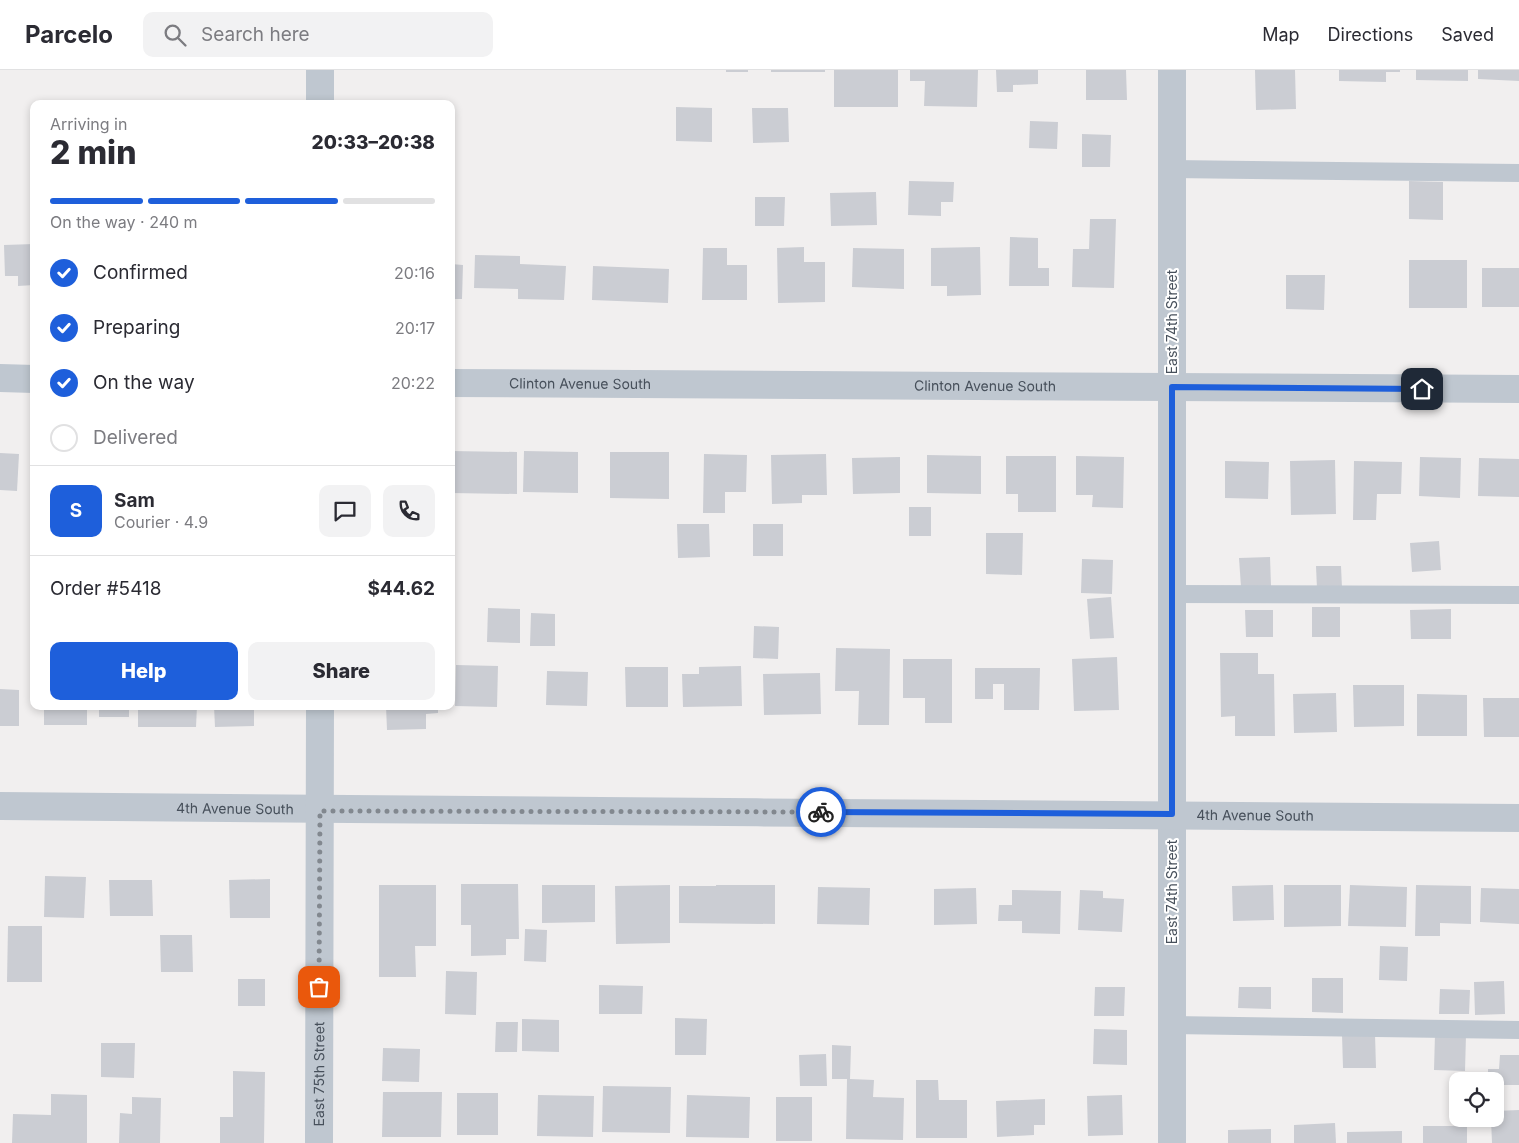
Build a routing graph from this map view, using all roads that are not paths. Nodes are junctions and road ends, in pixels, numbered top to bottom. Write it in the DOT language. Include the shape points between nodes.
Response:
graph roads {
  1 [pos="320,70"];
  2 [pos="1172,70"];
  3 [pos="320,100"];
  4 [pos="1172,169"];
  5 [pos="1519,173"];
  6 [pos="0,378"];
  7 [pos="30,379"];
  8 [pos="455,383"];
  9 [pos="1172,387"];
  10 [pos="1519,390"];
  11 [pos="1172,594"];
  12 [pos="1519,595"];
  13 [pos="320,710"];
  14 [pos="0,806"];
  15 [pos="320,811"];
  16 [pos="1172,814"];
  17 [pos="1519,818"];
  18 [pos="1172,1025"];
  19 [pos="1519,1030"];
  20 [pos="319,1143"];
  21 [pos="1172,1143"];
  1 -- 3 [label="street"];
  2 -- 4 [label="street, East 74th Street"];
  4 -- 5 [label="lane"];
  4 -- 9 [label="street, East 74th Street"];
  6 -- 7 [label="street"];
  8 -- 9 [label="street, Clinton Avenue South"];
  9 -- 10 [label="street, Clinton Avenue South"];
  9 -- 11 [label="street, East 74th Street"];
  11 -- 12 [label="lane"];
  11 -- 16 [label="street, East 74th Street"];
  13 -- 15 [label="street, East 75th Street"];
  14 -- 15 [label="street, 4th Avenue South"];
  15 -- 16 [label="street, 4th Avenue South"];
  15 -- 20 [label="street, East 75th Street"];
  16 -- 17 [label="street, 4th Avenue South"];
  16 -- 18 [label="street, East 74th Street"];
  18 -- 19 [label="lane"];
  18 -- 21 [label="street, East 74th Street"];
}
